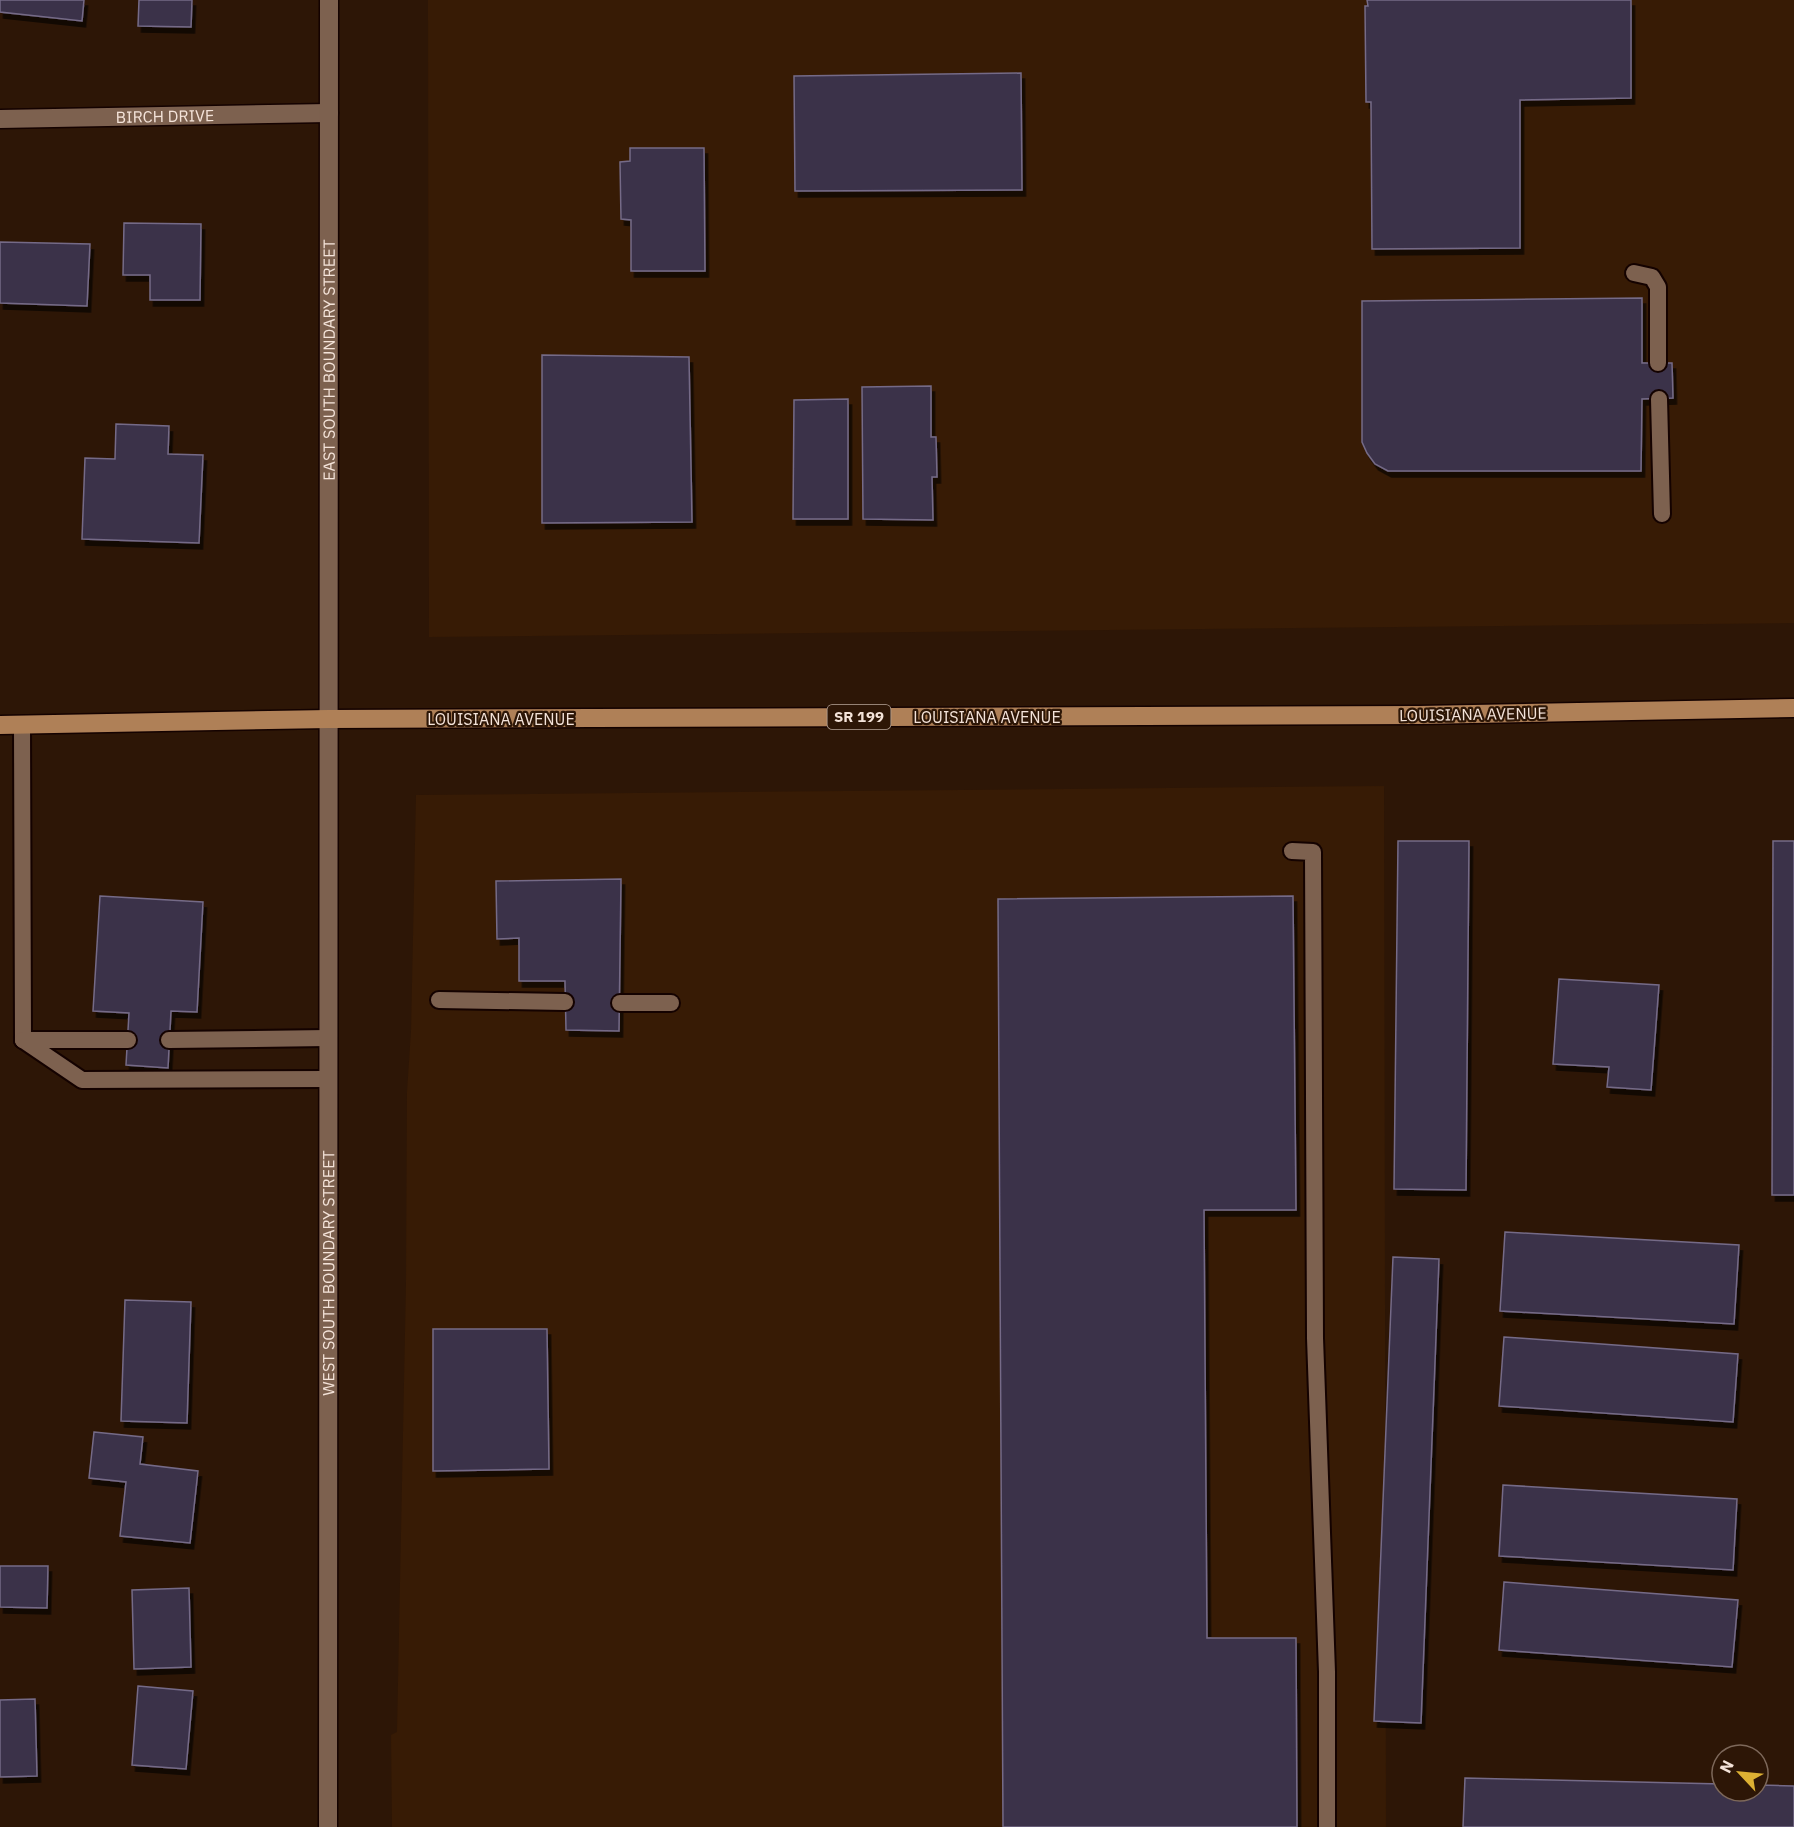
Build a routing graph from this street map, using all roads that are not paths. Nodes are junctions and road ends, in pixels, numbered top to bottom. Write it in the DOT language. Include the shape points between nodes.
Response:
graph roads {
  1 [pos="329,0"];
  2 [pos="329,113"];
  3 [pos="0,119"];
  4 [pos="1635,273"];
  5 [pos="1658,363"];
  6 [pos="1659,399"];
  7 [pos="1662,514"];
  8 [pos="1794,708"];
  9 [pos="328,720"];
  10 [pos="0,725"];
  11 [pos="22,725"];
  12 [pos="1292,851"];
  13 [pos="439,1000"];
  14 [pos="565,1002"];
  15 [pos="620,1003"];
  16 [pos="671,1003"];
  17 [pos="328,1038"];
  18 [pos="23,1040"];
  19 [pos="128,1040"];
  20 [pos="169,1040"];
  21 [pos="327,1079"];
  22 [pos="328,1827"];
  23 [pos="1327,1827"];
  1 -- 2 [label="street, EAST SOUTH BOUNDARY STREET"];
  2 -- 3 [label="street, BIRCH DRIVE"];
  2 -- 9 [label="street, EAST SOUTH BOUNDARY STREET"];
  4 -- 5 [label="lane" via="1652,277 1658,286"];
  6 -- 7 [label="lane"];
  8 -- 9 [label="main road, LOUISIANA AVENUE / SR 199" via="1419,715"];
  9 -- 11 [label="main road, LOUISIANA AVENUE / SR 199"];
  9 -- 17 [label="street, WEST SOUTH BOUNDARY STREET"];
  10 -- 11 [label="main road, LOUISIANA AVENUE / SR 199"];
  11 -- 18 [label="lane"];
  12 -- 23 [label="lane" via="1313,852 1315,1338 1328,1672"];
  13 -- 14 [label="lane"];
  15 -- 16 [label="lane"];
  17 -- 20 [label="lane"];
  17 -- 21 [label="street, WEST SOUTH BOUNDARY STREET"];
  18 -- 19 [label="lane"];
  18 -- 21 [label="lane" via="82,1080"];
  21 -- 22 [label="street, WEST SOUTH BOUNDARY STREET"];
}
